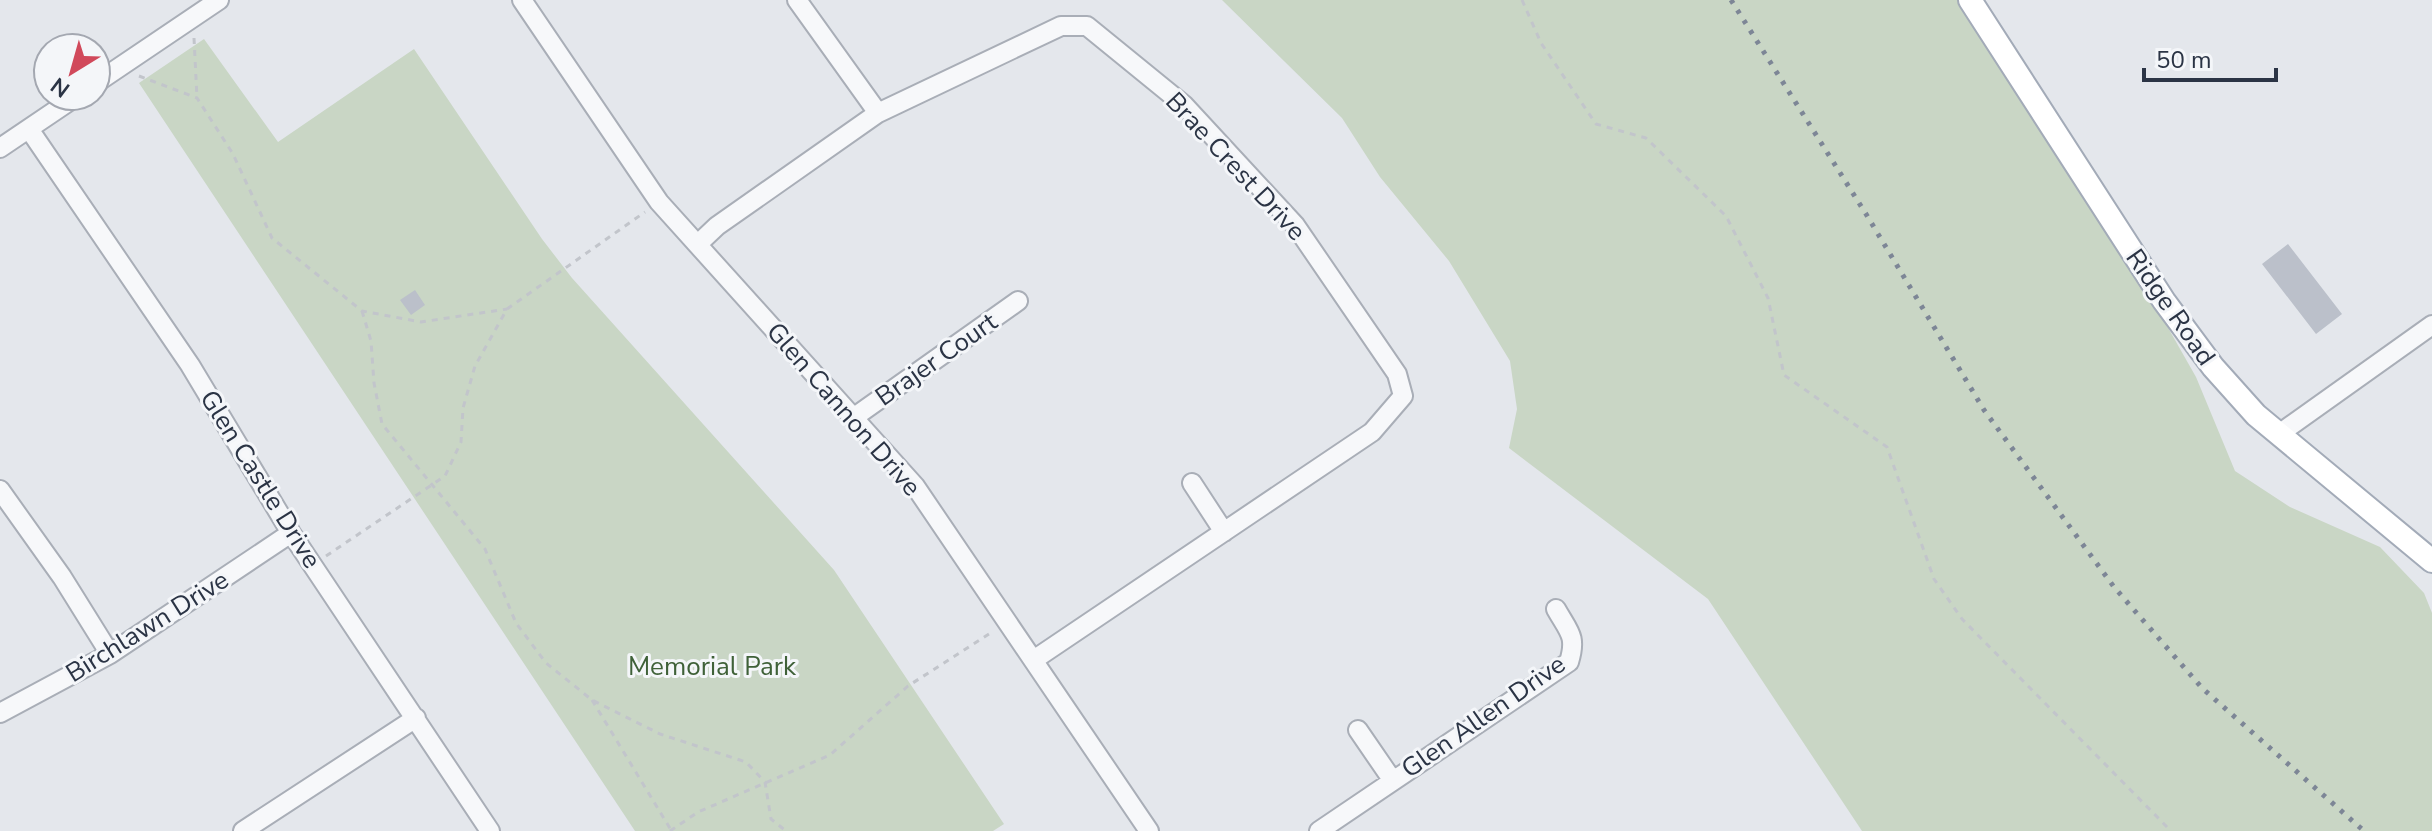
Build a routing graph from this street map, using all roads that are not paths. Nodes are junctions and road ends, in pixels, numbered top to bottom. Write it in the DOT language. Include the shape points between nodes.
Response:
graph roads {
  1 [pos="219,0"];
  2 [pos="522,0"];
  3 [pos="797,0"];
  4 [pos="1970,0"];
  5 [pos="112,73"];
  6 [pos="54,112"];
  7 [pos="878,113"];
  8 [pos="29,129"];
  9 [pos="0,148"];
  10 [pos="698,244"];
  11 [pos="1018,301"];
  12 [pos="2432,325"];
  13 [pos="853,418"];
  14 [pos="2279,434"];
  15 [pos="1192,483"];
  16 [pos="0,490"];
  17 [pos="1224,532"];
  18 [pos="291,533"];
  19 [pos="2432,561"];
  20 [pos="1556,609"];
  21 [pos="110,654"];
  22 [pos="1035,659"];
  23 [pos="0,713"];
  24 [pos="416,718"];
  25 [pos="1358,730"];
  26 [pos="1393,781"];
  27 [pos="243,831"];
  28 [pos="490,831"];
  29 [pos="1149,831"];
  30 [pos="1319,831"];
  1 -- 5 [label="street"];
  2 -- 10 [label="street, Glen Cannon Drive" via="659,202"];
  3 -- 7 [label="street"];
  4 -- 14 [label="main road, Ridge Road" via="2164,301 2213,367"];
  6 -- 8 [label="street"];
  7 -- 10 [label="street, Brae Crest Drive"];
  7 -- 17 [label="street, Brae Crest Drive" via="1061,26 1087,26 1184,105 1295,225 1397,374 1403,396 1372,432"];
  8 -- 9 [label="street"];
  8 -- 18 [label="street, Glen Castle Drive" via="190,365"];
  10 -- 13 [label="street, Glen Cannon Drive"];
  11 -- 13 [label="street, Brajer Court"];
  12 -- 14 [label="street"];
  13 -- 22 [label="street, Glen Cannon Drive" via="915,486"];
  14 -- 19 [label="main road, Ridge Road"];
  15 -- 17 [label="street"];
  16 -- 21 [label="street"];
  17 -- 22 [label="street, Brae Crest Drive"];
  18 -- 21 [label="street, Birchlawn Drive"];
  18 -- 24 [label="street, Glen Castle Drive"];
  20 -- 26 [label="street, Glen Allen Drive" via="1574,643 1569,662"];
  21 -- 23 [label="street, Birchlawn Drive"];
  22 -- 29 [label="street, Glen Cannon Drive"];
  24 -- 27 [label="street"];
  24 -- 28 [label="street, Glen Castle Drive"];
  25 -- 26 [label="street, Glen Allen Drive"];
  26 -- 30 [label="street, Glen Allen Drive"];
}
